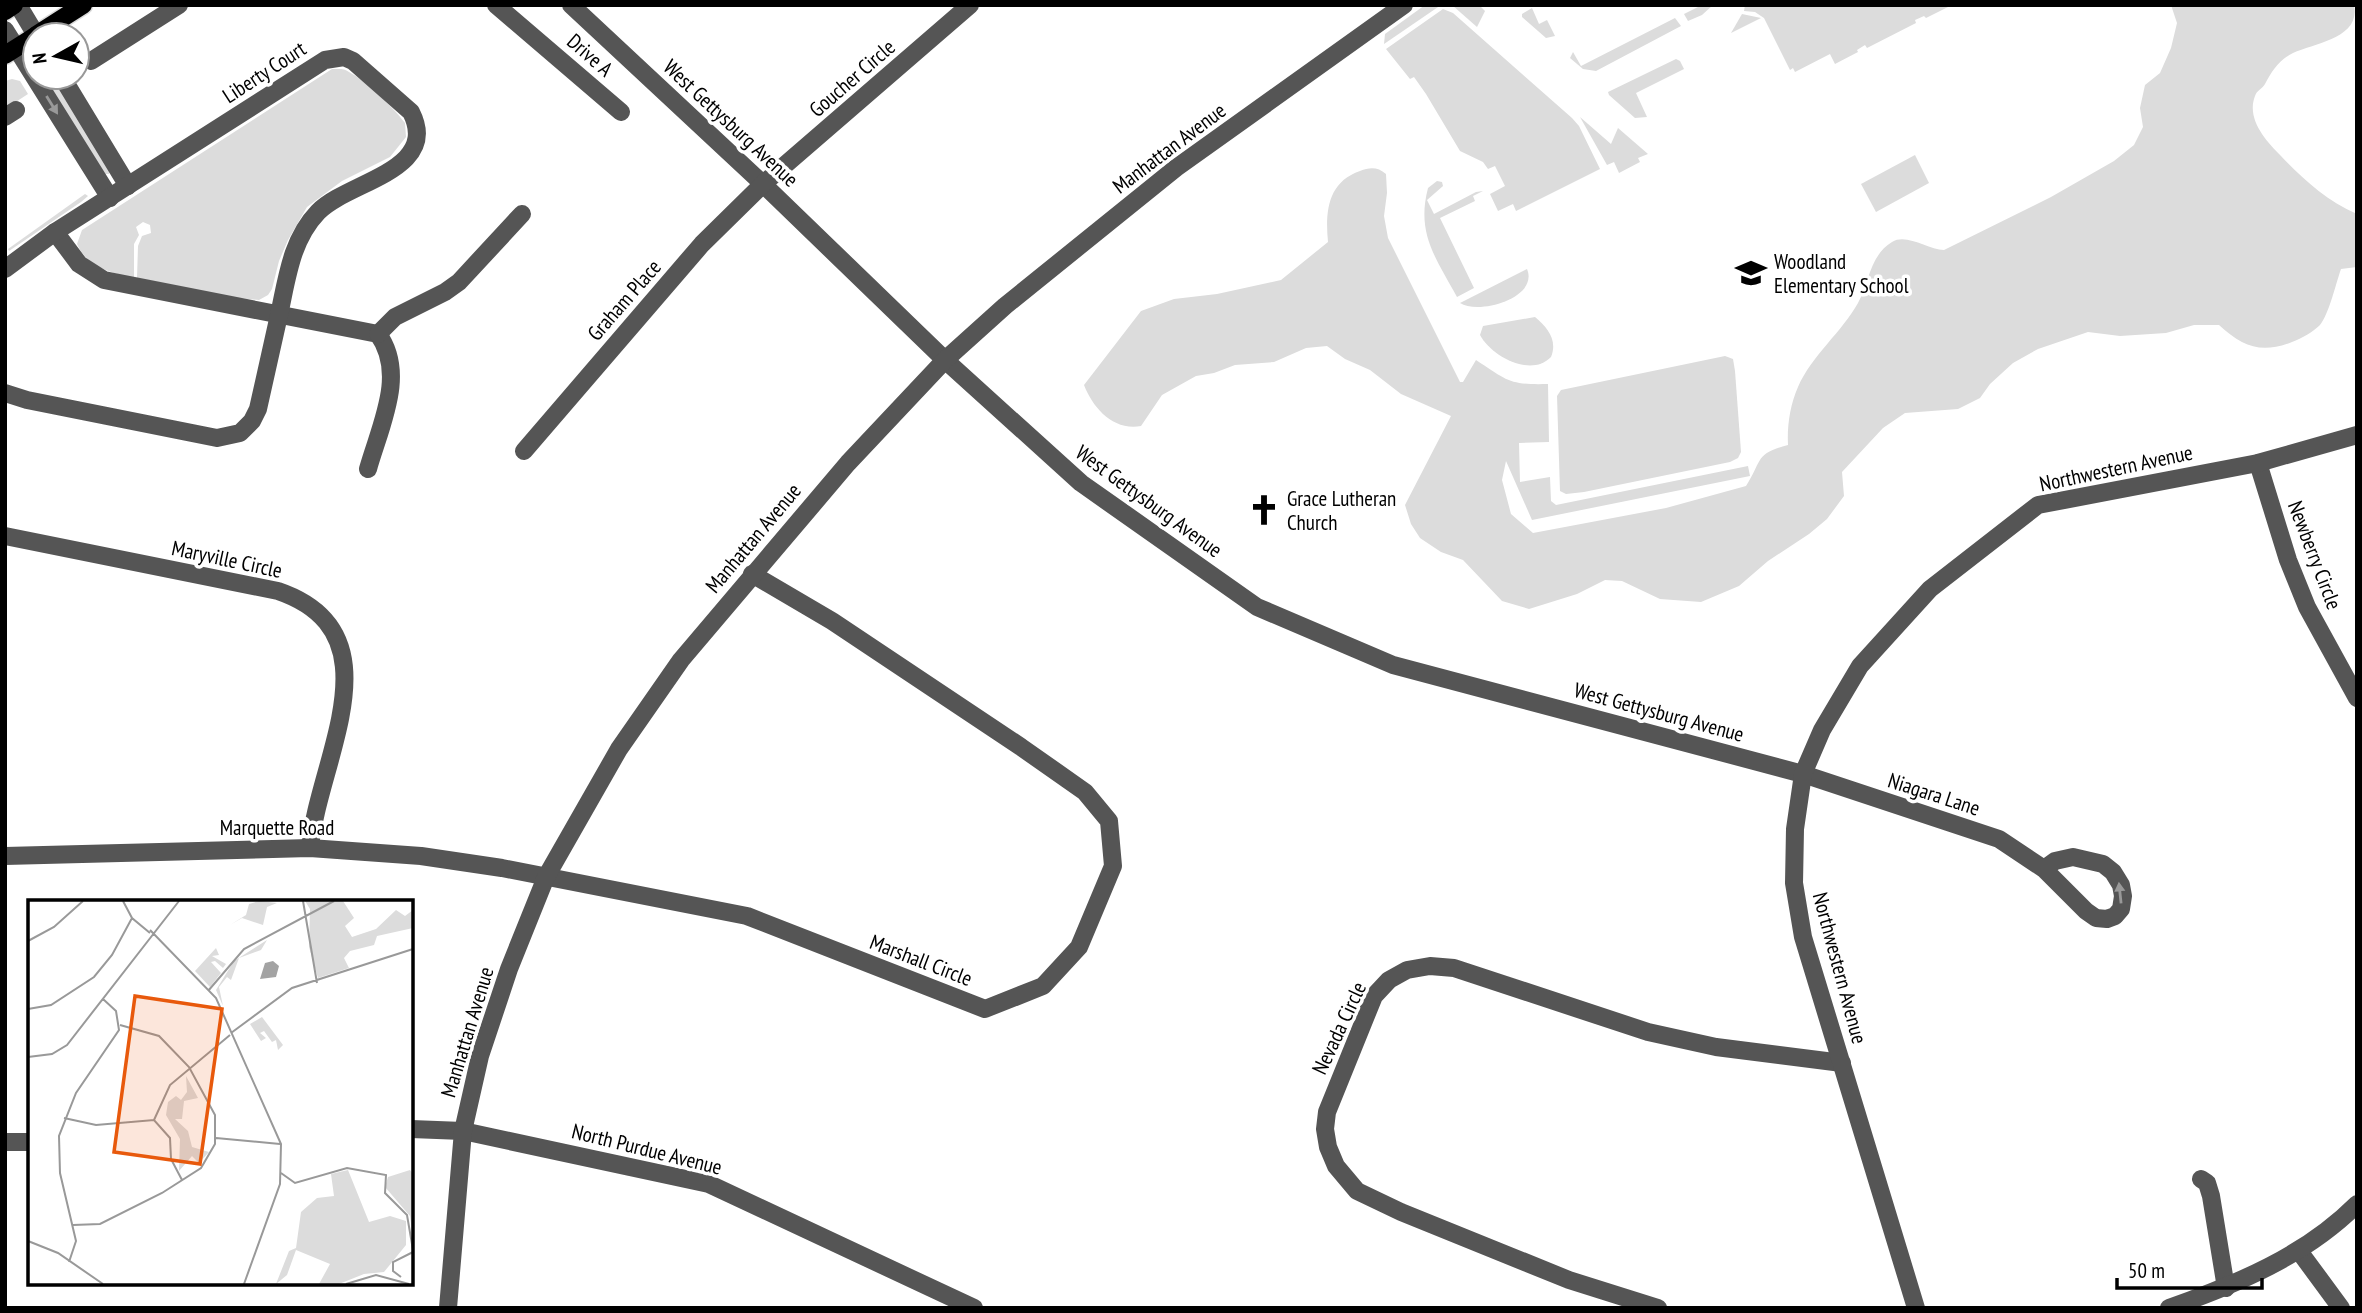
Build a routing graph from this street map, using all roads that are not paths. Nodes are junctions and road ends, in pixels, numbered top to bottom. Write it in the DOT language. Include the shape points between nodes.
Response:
graph roads {
  1 [pos="16,5"];
  2 [pos="83,5"];
  3 [pos="179,5"];
  4 [pos="496,5"];
  5 [pos="571,5"];
  6 [pos="970,5"];
  7 [pos="1404,5"];
  8 [pos="5,11"];
  9 [pos="27,21"];
  10 [pos="58,21"];
  11 [pos="5,30"];
  12 [pos="11,51"];
  13 [pos="91,61"];
  14 [pos="70,91"];
  15 [pos="621,112"];
  16 [pos="763,184"];
  17 [pos="128,186"];
  18 [pos="110,198"];
  19 [pos="522,214"];
  20 [pos="55,232"];
  21 [pos="5,269"];
  22 [pos="279,314"];
  23 [pos="378,334"];
  24 [pos="945,360"];
  25 [pos="5,393"];
  26 [pos="2357,435"];
  27 [pos="524,451"];
  28 [pos="2258,463"];
  29 [pos="368,469"];
  30 [pos="5,536"];
  31 [pos="752,574"];
  32 [pos="2357,698"];
  33 [pos="1803,774"];
  34 [pos="310,848"];
  35 [pos="5,856"];
  36 [pos="2044,869"];
  37 [pos="546,877"];
  38 [pos="1842,1063"];
  39 [pos="413,1129"];
  40 [pos="463,1131"];
  41 [pos="5,1142"];
  42 [pos="28,1142"];
  43 [pos="2201,1179"];
  44 [pos="2357,1204"];
  45 [pos="2299,1251"];
  46 [pos="2226,1288"];
  47 [pos="447,1308"];
  48 [pos="974,1308"];
  49 [pos="1658,1308"];
  50 [pos="1916,1308"];
  51 [pos="2169,1308"];
  52 [pos="2341,1308"];
  1 -- 8 [label="main road"];
  1 -- 9 [label="street"];
  2 -- 10 [label="main road"];
  3 -- 13 [label="street"];
  4 -- 15 [label="street, Drive A"];
  5 -- 16 [label="street, West Gettysburg Avenue"];
  6 -- 16 [label="street, Goucher Circle"];
  7 -- 24 [label="street, Manhattan Avenue" via="1176,168 1004,306"];
  11 -- 12 [label="street"];
  12 -- 18 [label="street, one-way"];
  14 -- 17 [label="street"];
  16 -- 24 [label="street, West Gettysburg Avenue"];
  16 -- 27 [label="street, Graham Place" via="702,244"];
  17 -- 18 [label="street, Liberty Court"];
  17 -- 22 [label="street, Liberty Court" via="325,60 344,57 353,61 411,112 417,145 394,169 328,203 309,223 288,268"];
  18 -- 20 [label="street, Liberty Court"];
  19 -- 23 [label="street" via="459,282 395,317"];
  20 -- 21 [label="street, Liberty Court"];
  20 -- 22 [label="street" via="79,264 104,280"];
  22 -- 23 [label="street"];
  22 -- 25 [label="street, Liberty Court" via="258,409 246,428 231,436 181,432"];
  23 -- 29 [label="street" via="389,354 392,377"];
  24 -- 31 [label="street, Manhattan Avenue"];
  24 -- 33 [label="street, West Gettysburg Avenue" via="1082,483 1257,607 1392,665"];
  26 -- 28 [label="street, Northwestern Avenue"];
  28 -- 32 [label="street, Newberry Circle" via="2307,607"];
  28 -- 33 [label="street, Northwestern Avenue" via="2038,505 1930,589 1860,666 1822,730"];
  30 -- 34 [label="street, Maryville Circle" via="278,591 294,596 326,623 341,649 345,689"];
  31 -- 37 [label="street, Manhattan Avenue" via="681,660 619,749"];
  31 -- 37 [label="street, Marshall Circle" via="832,621 1084,792 1109,821 1114,866 1079,947 1043,986 985,1009 747,916"];
  33 -- 36 [label="street, Niagara Lane" via="1999,839"];
  33 -- 38 [label="street, Northwestern Avenue" via="1794,883 1803,937"];
  34 -- 35 [label="street, Marquette Road"];
  34 -- 37 [label="street, Marquette Road" via="421,856"];
  37 -- 40 [label="street, Manhattan Avenue" via="480,1056"];
  38 -- 49 [label="street, Nevada Circle" via="1716,1047 1648,1032 1454,968 1430,965 1407,970 1389,979 1374,996 1327,1112 1325,1129 1336,1166 1357,1191 1569,1280"];
  38 -- 50 [label="street, Northwestern Avenue"];
  39 -- 40 [label="street, North Purdue Avenue"];
  40 -- 47 [label="street, Manhattan Avenue"];
  40 -- 48 [label="street, North Purdue Avenue" via="709,1184"];
  41 -- 42 [label="street"];
  43 -- 46 [label="street" via="2211,1196"];
  44 -- 45 [label="street"];
  45 -- 46 [label="street"];
  45 -- 52 [label="street"];
  46 -- 51 [label="street"];
}
